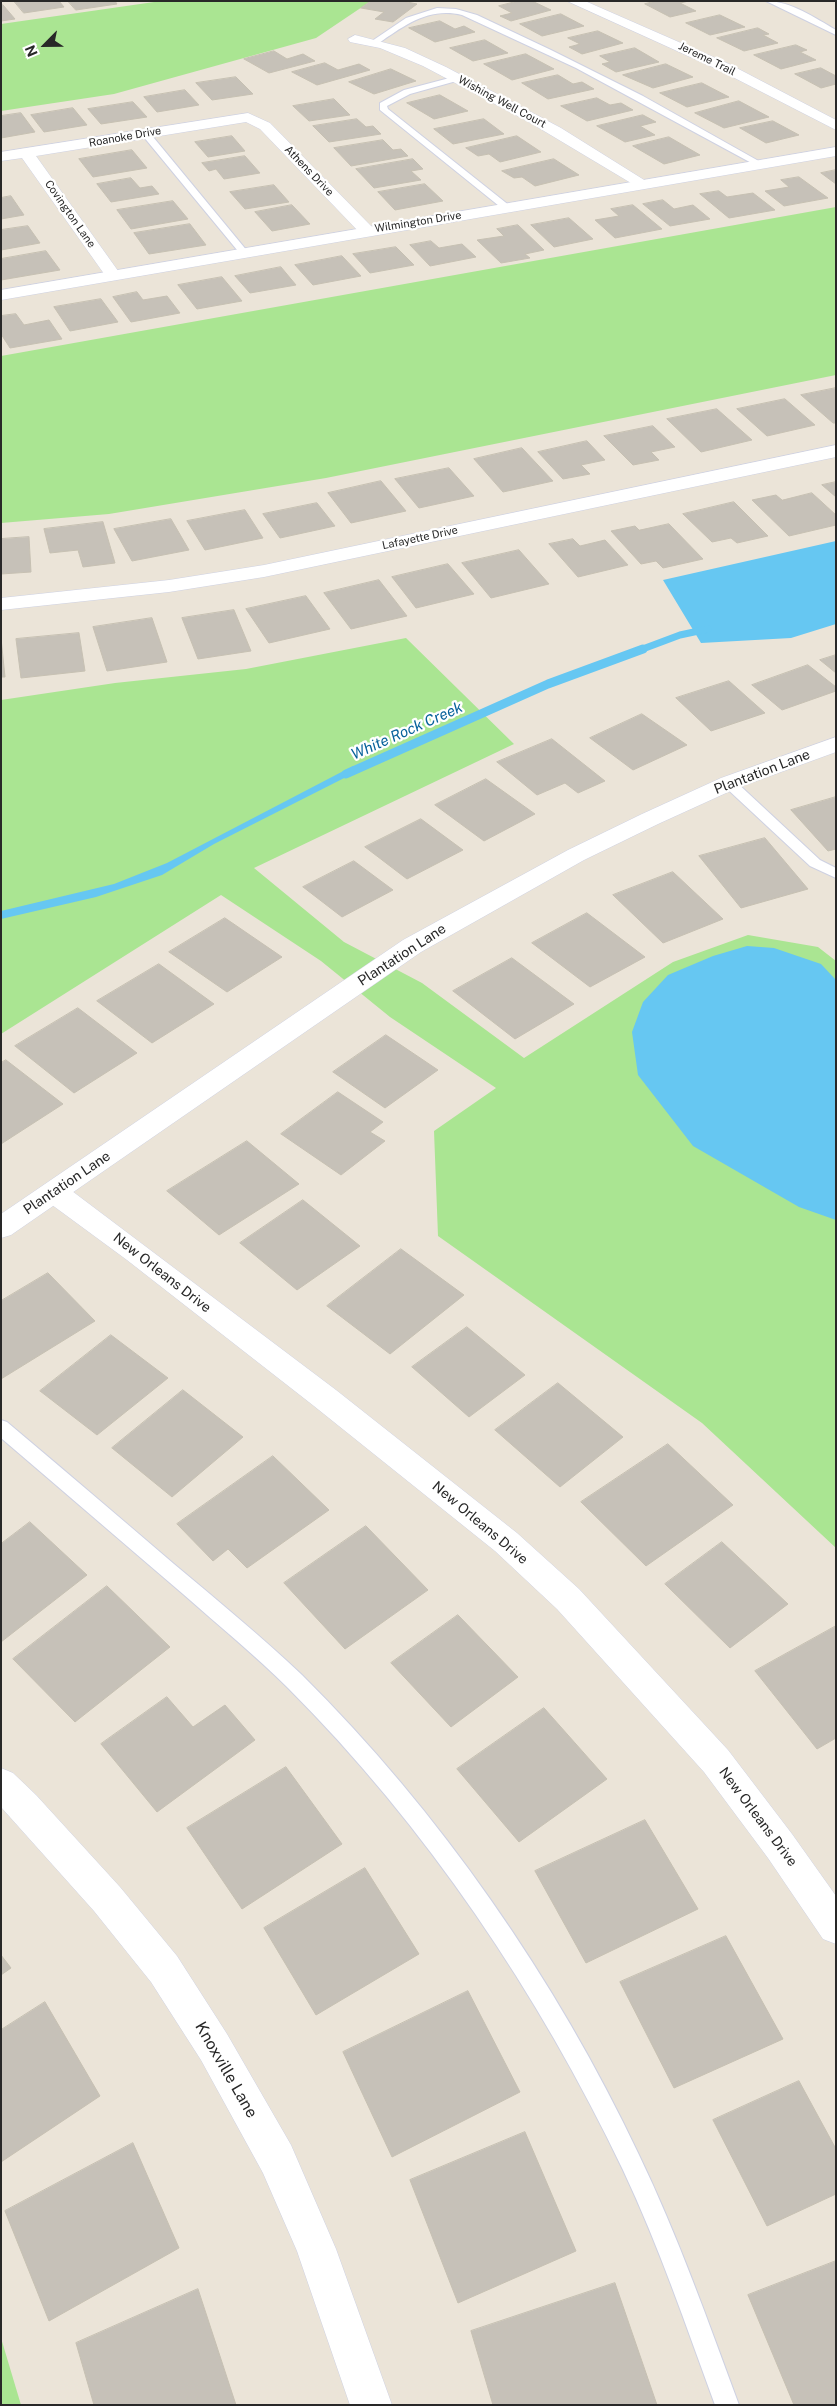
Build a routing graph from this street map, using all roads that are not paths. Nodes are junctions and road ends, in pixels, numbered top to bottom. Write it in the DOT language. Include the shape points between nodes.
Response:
graph roads {
  1 [pos="573,1"];
  2 [pos="770,1"];
  3 [pos="836,33"];
  4 [pos="355,39"];
  5 [pos="376,41"];
  6 [pos="456,78"];
  7 [pos="248,117"];
  8 [pos="836,126"];
  9 [pos="146,134"];
  10 [pos="836,151"];
  11 [pos="27,154"];
  12 [pos="1,157"];
  13 [pos="760,164"];
  14 [pos="641,183"];
  15 [pos="507,208"];
  16 [pos="367,231"];
  17 [pos="245,254"];
  18 [pos="113,275"];
  19 [pos="1,295"];
  20 [pos="836,451"];
  21 [pos="1,604"];
  22 [pos="836,744"];
  23 [pos="729,783"];
  24 [pos="836,874"];
  25 [pos="54,1192"];
  26 [pos="1,1228"];
  27 [pos="1,1427"];
  28 [pos="1,1784"];
  29 [pos="836,1927"];
  30 [pos="371,2405"];
  31 [pos="727,2405"];
  1 -- 8 [label="street, Jereme Trail" via="724,67"];
  2 -- 3 [label="lane"];
  4 -- 5 [label="street, Wishing Well Court"];
  5 -- 6 [label="street, Wishing Well Court" via="409,53"];
  5 -- 13 [label="lane" via="422,13 446,10 464,13 636,96"];
  6 -- 14 [label="street, Wishing Well Court" via="542,122"];
  6 -- 15 [label="lane" via="399,95 383,105 384,110"];
  7 -- 9 [label="street, Roanoke Drive"];
  7 -- 16 [label="street, Athens Drive" via="265,126"];
  9 -- 11 [label="street, Roanoke Drive"];
  9 -- 17 [label="lane"];
  10 -- 13 [label="street, Wilmington Drive"];
  11 -- 12 [label="street, Roanoke Drive"];
  11 -- 18 [label="street, Covington Lane"];
  13 -- 14 [label="street, Wilmington Drive"];
  14 -- 15 [label="street, Wilmington Drive"];
  15 -- 16 [label="street, Wilmington Drive"];
  16 -- 17 [label="street, Wilmington Drive"];
  17 -- 18 [label="street, Wilmington Drive"];
  18 -- 19 [label="street, Wilmington Drive"];
  20 -- 21 [label="street, Lafayette Drive" via="264,571 160,587"];
  22 -- 23 [label="street, Plantation Lane"];
  23 -- 24 [label="lane" via="815,862"];
  23 -- 25 [label="street, Plantation Lane" via="576,855 412,946"];
  25 -- 26 [label="street, Plantation Lane"];
  25 -- 29 [label="street, New Orleans Drive" via="333,1404 506,1542 568,1599 716,1762"];
  27 -- 31 [label="lane" via="295,1682 360,1752 424,1832 531,1980 587,2076 632,2164 694,2314"];
  28 -- 30 [label="street, Knoxville Lane" via="100,1892 158,1962 214,2047 281,2168 316,2249"];
}
